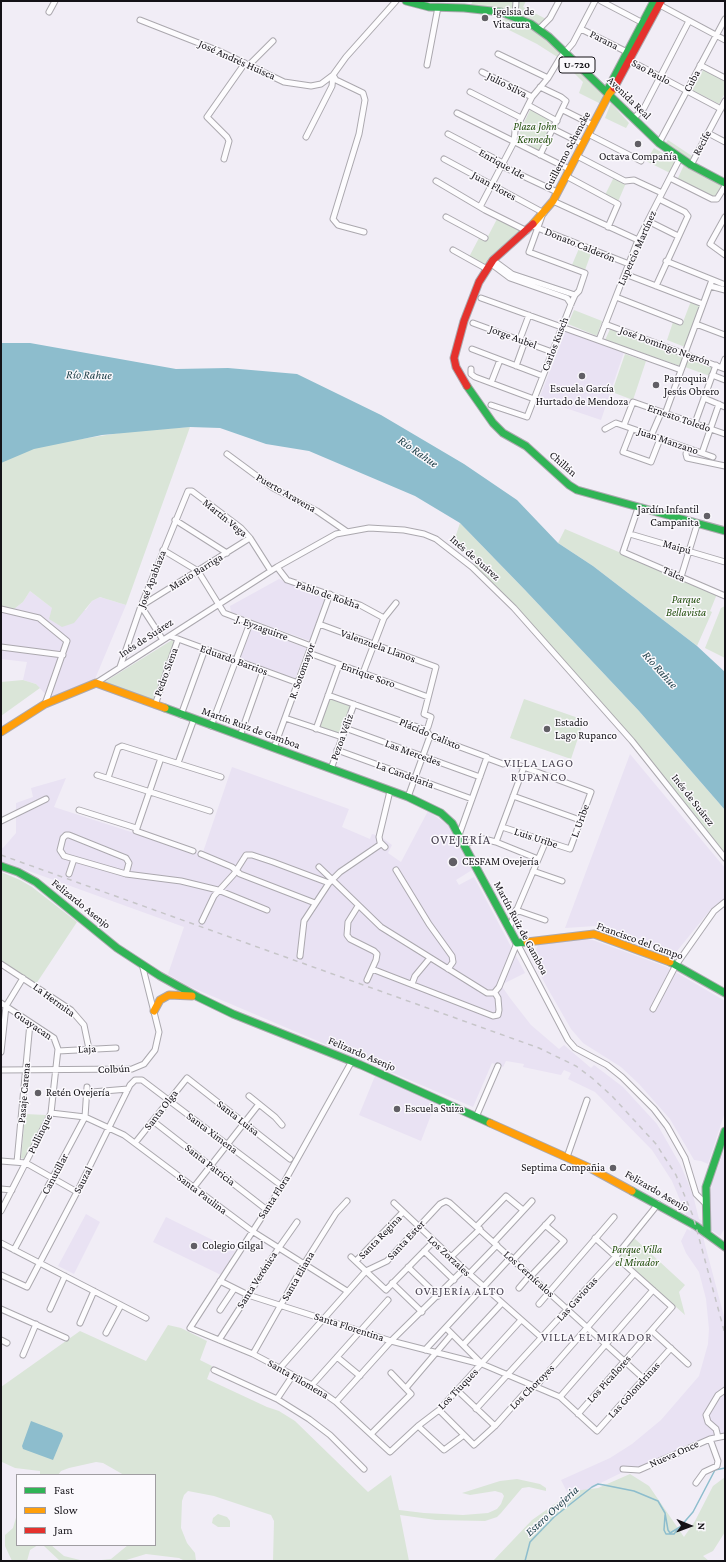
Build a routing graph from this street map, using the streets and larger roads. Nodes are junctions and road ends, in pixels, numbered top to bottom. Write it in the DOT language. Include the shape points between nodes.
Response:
graph roads {
  1 [pos="55,1"];
  2 [pos="396,1"];
  3 [pos="406,1"];
  4 [pos="516,1"];
  5 [pos="559,1"];
  6 [pos="595,1"];
  7 [pos="601,1"];
  8 [pos="614,1"];
  9 [pos="657,2"];
  10 [pos="465,4"];
  11 [pos="612,6"];
  12 [pos="438,8"];
  13 [pos="49,12"];
  14 [pos="515,16"];
  15 [pos="725,19"];
  16 [pos="140,20"];
  17 [pos="690,21"];
  18 [pos="643,23"];
  19 [pos="539,29"];
  20 [pos="581,29"];
  21 [pos="716,35"];
  22 [pos="725,40"];
  23 [pos="273,41"];
  24 [pos="565,53"];
  25 [pos="498,54"];
  26 [pos="627,57"];
  27 [pos="247,64"];
  28 [pos="427,65"];
  29 [pos="700,65"];
  30 [pos="482,72"];
  31 [pos="333,75"];
  32 [pos="660,77"];
  33 [pos="548,78"];
  34 [pos="725,78"];
  35 [pos="540,87"];
  36 [pos="687,91"];
  37 [pos="470,92"];
  38 [pos="609,94"];
  39 [pos="532,97"];
  40 [pos="725,101"];
  41 [pos="528,105"];
  42 [pos="721,109"];
  43 [pos="563,110"];
  44 [pos="457,113"];
  45 [pos="521,118"];
  46 [pos="634,118"];
  47 [pos="557,120"];
  48 [pos="593,124"];
  49 [pos="553,129"];
  50 [pos="708,133"];
  51 [pos="448,134"];
  52 [pos="588,134"];
  53 [pos="306,137"];
  54 [pos="514,142"];
  55 [pos="725,142"];
  56 [pos="659,143"];
  57 [pos="583,144"];
  58 [pos="540,155"];
  59 [pos="576,156"];
  60 [pos="224,158"];
  61 [pos="680,158"];
  62 [pos="444,159"];
  63 [pos="641,161"];
  64 [pos="503,163"];
  65 [pos="691,165"];
  66 [pos="569,170"];
  67 [pos="566,176"];
  68 [pos="670,178"];
  69 [pos="436,181"];
  70 [pos="492,184"];
  71 [pos="725,185"];
  72 [pos="557,192"];
  73 [pos="661,196"];
  74 [pos="553,201"];
  75 [pos="480,207"];
  76 [pos="543,215"];
  77 [pos="446,217"];
  78 [pos="725,217"];
  79 [pos="648,221"];
  80 [pos="608,227"];
  81 [pos="532,228"];
  82 [pos="364,232"];
  83 [pos="678,236"];
  84 [pos="485,238"];
  85 [pos="638,240"];
  86 [pos="452,250"];
  87 [pos="725,255"];
  88 [pos="666,261"];
  89 [pos="490,264"];
  90 [pos="628,264"];
  91 [pos="585,273"];
  92 [pos="625,274"];
  93 [pos="712,280"];
  94 [pos="723,284"];
  95 [pos="543,286"];
  96 [pos="656,286"];
  97 [pos="710,286"];
  98 [pos="725,290"];
  99 [pos="572,294"];
  100 [pos="616,297"];
  101 [pos="481,298"];
  102 [pos="567,298"];
  103 [pos="571,304"];
  104 [pos="704,304"];
  105 [pos="529,315"];
  106 [pos="680,322"];
  107 [pos="473,323"];
  108 [pos="605,324"];
  109 [pos="696,324"];
  110 [pos="562,327"];
  111 [pos="725,335"];
  112 [pos="522,340"];
  113 [pos="598,340"];
  114 [pos="472,348"];
  115 [pos="552,352"];
  116 [pos="686,353"];
  117 [pos="454,358"];
  118 [pos="725,359"];
  119 [pos="500,360"];
  120 [pos="716,365"];
  121 [pos="516,366"];
  122 [pos="723,368"];
  123 [pos="471,369"];
  124 [pos="681,370"];
  125 [pos="712,375"];
  126 [pos="543,376"];
  127 [pos="725,380"];
  128 [pos="491,384"];
  129 [pos="704,398"];
  130 [pos="534,399"];
  131 [pos="719,404"];
  132 [pos="491,405"];
  133 [pos="725,407"];
  134 [pos="663,413"];
  135 [pos="695,423"];
  136 [pos="624,425"];
  137 [pos="605,429"];
  138 [pos="632,429"];
  139 [pos="710,429"];
  140 [pos="725,434"];
  141 [pos="652,436"];
  142 [pos="660,439"];
  143 [pos="688,448"];
  144 [pos="702,453"];
  145 [pos="227,454"];
  146 [pos="713,457"];
  147 [pos="725,466"];
  148 [pos="188,491"];
  149 [pos="638,508"];
  150 [pos="175,520"];
  151 [pos="697,525"];
  152 [pos="725,530"];
  153 [pos="346,531"];
  154 [pos="630,534"];
  155 [pos="250,538"];
  156 [pos="163,550"];
  157 [pos="689,551"];
  158 [pos="227,553"];
  159 [pos="725,562"];
  160 [pos="277,567"];
  161 [pos="198,571"];
  162 [pos="271,571"];
  163 [pos="681,577"];
  164 [pos="330,594"];
  165 [pos="725,596"];
  166 [pos="396,603"];
  167 [pos="217,605"];
  168 [pos="141,606"];
  169 [pos="1,609"];
  170 [pos="384,618"];
  171 [pos="250,623"];
  172 [pos="319,624"];
  173 [pos="170,636"];
  174 [pos="178,639"];
  175 [pos="163,640"];
  176 [pos="374,644"];
  177 [pos="1,646"];
  178 [pos="311,646"];
  179 [pos="205,649"];
  180 [pos="309,653"];
  181 [pos="63,655"];
  182 [pos="236,661"];
  183 [pos="339,665"];
  184 [pos="120,667"];
  185 [pos="263,670"];
  186 [pos="363,673"];
  187 [pos="96,683"];
  188 [pos="298,683"];
  189 [pos="328,695"];
  190 [pos="428,696"];
  191 [pos="46,704"];
  192 [pos="354,704"];
  193 [pos="155,705"];
  194 [pos="181,715"];
  195 [pos="285,718"];
  196 [pos="194,719"];
  197 [pos="211,726"];
  198 [pos="428,727"];
  199 [pos="345,728"];
  200 [pos="316,729"];
  201 [pos="1,732"];
  202 [pos="240,736"];
  203 [pos="430,736"];
  204 [pos="342,737"];
  205 [pos="274,748"];
  206 [pos="337,750"];
  207 [pos="422,757"];
  208 [pos="161,758"];
  209 [pos="487,758"];
  210 [pos="178,763"];
  211 [pos="524,767"];
  212 [pos="330,769"];
  213 [pos="97,775"];
  214 [pos="221,777"];
  215 [pos="480,777"];
  216 [pos="108,778"];
  217 [pos="415,779"];
  218 [pos="390,791"];
  219 [pos="149,792"];
  220 [pos="591,792"];
  221 [pos="513,796"];
  222 [pos="408,797"];
  223 [pos="46,799"];
  224 [pos="472,799"];
  225 [pos="79,810"];
  226 [pos="210,811"];
  227 [pos="580,820"];
  228 [pos="1,821"];
  229 [pos="502,827"];
  230 [pos="136,828"];
  231 [pos="459,835"];
  232 [pos="546,841"];
  233 [pos="496,842"];
  234 [pos="464,845"];
  235 [pos="570,849"];
  236 [pos="193,851"];
  237 [pos="201,854"];
  238 [pos="725,858"];
  239 [pos="74,859"];
  240 [pos="538,859"];
  241 [pos="1,866"];
  242 [pos="319,867"];
  243 [pos="236,870"];
  244 [pos="396,870"];
  245 [pos="533,871"];
  246 [pos="70,874"];
  247 [pos="126,874"];
  248 [pos="331,881"];
  249 [pos="562,881"];
  250 [pos="218,890"];
  251 [pos="725,902"];
  252 [pos="315,903"];
  253 [pos="358,906"];
  254 [pos="267,910"];
  255 [pos="516,910"];
  256 [pos="545,920"];
  257 [pos="202,921"];
  258 [pos="509,928"];
  259 [pos="517,943"];
  260 [pos="300,956"];
  261 [pos="430,958"];
  262 [pos="1,964"];
  263 [pos="142,964"];
  264 [pos="676,965"];
  265 [pos="372,969"];
  266 [pos="448,970"];
  267 [pos="23,978"];
  268 [pos="367,980"];
  269 [pos="412,984"];
  270 [pos="495,993"];
  271 [pos="725,993"];
  272 [pos="198,997"];
  273 [pos="1,1003"];
  274 [pos="6,1006"];
  275 [pos="653,1008"];
  276 [pos="154,1011"];
  277 [pos="30,1023"];
  278 [pos="116,1048"];
  279 [pos="89,1049"];
  280 [pos="58,1051"];
  281 [pos="1,1052"];
  282 [pos="352,1061"];
  283 [pos="498,1066"];
  284 [pos="1,1070"];
  285 [pos="26,1070"];
  286 [pos="56,1071"];
  287 [pos="187,1078"];
  288 [pos="87,1087"];
  289 [pos="128,1089"];
  290 [pos="87,1094"];
  291 [pos="249,1096"];
  292 [pos="170,1100"];
  293 [pos="587,1100"];
  294 [pos="259,1104"];
  295 [pos="51,1113"];
  296 [pos="85,1117"];
  297 [pos="476,1117"];
  298 [pos="153,1121"];
  299 [pos="244,1123"];
  300 [pos="282,1125"];
  301 [pos="109,1128"];
  302 [pos="725,1131"];
  303 [pos="136,1143"];
  304 [pos="228,1144"];
  305 [pos="567,1157"];
  306 [pos="290,1159"];
  307 [pos="1,1161"];
  308 [pos="18,1162"];
  309 [pos="26,1163"];
  310 [pos="211,1166"];
  311 [pos="54,1178"];
  312 [pos="282,1186"];
  313 [pos="194,1187"];
  314 [pos="1,1189"];
  315 [pos="12,1190"];
  316 [pos="77,1192"];
  317 [pos="532,1201"];
  318 [pos="347,1202"];
  319 [pos="394,1203"];
  320 [pos="450,1203"];
  321 [pos="658,1204"];
  322 [pos="706,1204"];
  323 [pos="1,1210"];
  324 [pos="267,1210"];
  325 [pos="523,1210"];
  326 [pos="403,1212"];
  327 [pos="614,1217"];
  328 [pos="552,1218"];
  329 [pos="297,1222"];
  330 [pos="545,1225"];
  331 [pos="418,1227"];
  332 [pos="478,1228"];
  333 [pos="252,1231"];
  334 [pos="707,1233"];
  335 [pos="595,1238"];
  336 [pos="434,1241"];
  337 [pos="1,1244"];
  338 [pos="496,1244"];
  339 [pos="725,1247"];
  340 [pos="278,1249"];
  341 [pos="14,1250"];
  342 [pos="424,1251"];
  343 [pos="616,1256"];
  344 [pos="351,1257"];
  345 [pos="451,1258"];
  346 [pos="512,1258"];
  347 [pos="356,1262"];
  348 [pos="40,1263"];
  349 [pos="304,1264"];
  350 [pos="408,1267"];
  351 [pos="464,1269"];
  352 [pos="366,1271"];
  353 [pos="469,1274"];
  354 [pos="634,1274"];
  355 [pos="1,1275"];
  356 [pos="531,1275"];
  357 [pos="65,1276"];
  358 [pos="454,1280"];
  359 [pos="220,1281"];
  360 [pos="392,1283"];
  361 [pos="483,1286"];
  362 [pos="519,1288"];
  363 [pos="234,1289"];
  364 [pos="653,1290"];
  365 [pos="347,1291"];
  366 [pos="94,1292"];
  367 [pos="549,1292"];
  368 [pos="248,1295"];
  369 [pos="438,1296"];
  370 [pos="388,1300"];
  371 [pos="502,1303"];
  372 [pos="539,1304"];
  373 [pos="121,1305"];
  374 [pos="280,1305"];
  375 [pos="1,1309"];
  376 [pos="50,1309"];
  377 [pos="568,1309"];
  378 [pos="220,1310"];
  379 [pos="422,1312"];
  380 [pos="146,1318"];
  381 [pos="323,1319"];
  382 [pos="521,1320"];
  383 [pos="80,1323"];
  384 [pos="36,1324"];
  385 [pos="587,1327"];
  386 [pos="190,1328"];
  387 [pos="446,1328"];
  388 [pos="360,1331"];
  389 [pos="652,1331"];
  390 [pos="106,1333"];
  391 [pos="452,1334"];
  392 [pos="66,1338"];
  393 [pos="542,1338"];
  394 [pos="1,1340"];
  395 [pos="219,1340"];
  396 [pos="391,1340"];
  397 [pos="7,1343"];
  398 [pos="606,1344"];
  399 [pos="464,1345"];
  400 [pos="671,1348"];
  401 [pos="425,1350"];
  402 [pos="436,1352"];
  403 [pos="253,1354"];
  404 [pos="23,1355"];
  405 [pos="337,1357"];
  406 [pos="625,1361"];
  407 [pos="482,1364"];
  408 [pos="688,1364"];
  409 [pos="280,1368"];
  410 [pos="214,1370"];
  411 [pos="391,1373"];
  412 [pos="293,1375"];
  413 [pos="508,1375"];
  414 [pos="360,1376"];
  415 [pos="644,1379"];
  416 [pos="312,1385"];
  417 [pos="536,1386"];
  418 [pos="406,1388"];
  419 [pos="457,1390"];
  420 [pos="725,1390"];
  421 [pos="560,1397"];
  422 [pos="277,1399"];
  423 [pos="336,1402"];
  424 [pos="476,1409"];
  425 [pos="439,1410"];
  426 [pos="578,1414"];
  427 [pos="418,1426"];
  428 [pos="495,1426"];
  429 [pos="597,1431"];
  430 [pos="372,1434"];
  431 [pos="464,1435"];
  432 [pos="725,1436"];
  433 [pos="718,1437"];
  434 [pos="710,1439"];
  435 [pos="390,1452"];
  436 [pos="623,1468"];
  437 [pos="364,1469"];
  438 [pos="696,1482"];
  1 -- 13 [label="street"];
  2 -- 31 [label="street, José Andrés Huisca"];
  3 -- 12 [label="street, Avenida Real / U-720"];
  4 -- 14 [label="street"];
  5 -- 19 [label="street" via="550,18"];
  6 -- 20 [label="street"];
  7 -- 11 [label="street"];
  8 -- 11 [label="street"];
  9 -- 17 [label="street"];
  9 -- 18 [label="street"];
  9 -- 26 [label="street"];
  10 -- 12 [label="street, Avenida Real / U-720"];
  10 -- 14 [label="street, Avenida Real / U-720"];
  11 -- 18 [label="street"];
  12 -- 28 [label="street"];
  14 -- 19 [label="street, Avenida Real / U-720"];
  15 -- 21 [label="street, Cuba"];
  16 -- 27 [label="street, José Andrés Huisca"];
  17 -- 21 [label="street"];
  17 -- 32 [label="street"];
  18 -- 26 [label="street"];
  19 -- 24 [label="street, Avenida Real / U-720"];
  20 -- 24 [label="street"];
  20 -- 26 [label="street, Parana"];
  21 -- 22 [label="street"];
  21 -- 29 [label="street, Cuba"];
  23 -- 27 [label="street"];
  24 -- 33 [label="street"];
  24 -- 38 [label="street, Avenida Real / U-720"];
  25 -- 33 [label="street"];
  26 -- 32 [label="street, Sao Paulo"];
  26 -- 38 [label="street, Guillermo Schencke"];
  27 -- 31 [label="street, José Andrés Huisca" via="284,82 311,86 322,84"];
  27 -- 60 [label="street" via="207,117 229,141"];
  29 -- 34 [label="street"];
  29 -- 36 [label="street, Cuba"];
  30 -- 39 [label="street, Julio Silva"];
  31 -- 53 [label="street, José Andrés Huisca" via="332,86"];
  31 -- 82 [label="street" via="336,80 361,92 365,100 359,134 333,219 338,225"];
  32 -- 36 [label="street, Sao Paulo"];
  32 -- 46 [label="street" via="644,108"];
  33 -- 35 [label="street"];
  35 -- 39 [label="street"];
  35 -- 43 [label="street" via="564,99 566,101"];
  36 -- 42 [label="street, Sao Paulo"];
  36 -- 56 [label="street, Cuba"];
  37 -- 45 [label="street"];
  38 -- 46 [label="street, Avenida Real / U-720"];
  38 -- 48 [label="street, Guillermo Schencke"];
  39 -- 41 [label="street"];
  40 -- 42 [label="street, Recife"];
  41 -- 45 [label="street"];
  41 -- 47 [label="street"];
  42 -- 50 [label="street, Recife"];
  43 -- 47 [label="street"];
  43 -- 48 [label="street"];
  44 -- 54 [label="street"];
  45 -- 54 [label="street" via="515,130"];
  46 -- 56 [label="street, Avenida Real / U-720"];
  47 -- 49 [label="street"];
  48 -- 52 [label="street, Guillermo Schencke"];
  49 -- 57 [label="street"];
  49 -- 58 [label="street"];
  50 -- 55 [label="street"];
  50 -- 65 [label="street, Recife"];
  51 -- 64 [label="street, Enrique Ide"];
  52 -- 57 [label="street, Guillermo Schencke"];
  52 -- 63 [label="street"];
  54 -- 58 [label="street"];
  54 -- 64 [label="street"];
  56 -- 61 [label="street, Avenida Real / U-720"];
  57 -- 59 [label="street, Guillermo Schencke"];
  58 -- 66 [label="street"];
  59 -- 66 [label="street, Guillermo Schencke"];
  59 -- 73 [label="street" via="625,181 634,180"];
  61 -- 65 [label="street, Avenida Real / U-720"];
  61 -- 68 [label="street, Lupercio Martínez"];
  62 -- 70 [label="street, Juan Flores"];
  64 -- 70 [label="street"];
  64 -- 72 [label="street, Enrique Ide" via="506,168"];
  65 -- 71 [label="street, Avenida Real / U-720"];
  66 -- 67 [label="street, Guillermo Schencke"];
  67 -- 72 [label="street, Guillermo Schencke"];
  67 -- 80 [label="street" via="618,204"];
  68 -- 71 [label="street" via="712,199 717,199"];
  68 -- 73 [label="street, Lupercio Martínez"];
  69 -- 75 [label="street, Donato Calderón"];
  70 -- 75 [label="street"];
  70 -- 76 [label="street, Juan Flores"];
  72 -- 74 [label="street, Guillermo Schencke"];
  73 -- 79 [label="street, Lupercio Martínez"];
  73 -- 83 [label="street" via="688,216"];
  74 -- 76 [label="street, Guillermo Schencke"];
  74 -- 80 [label="street"];
  75 -- 81 [label="street, Donato Calderón"];
  76 -- 81 [label="street, Guillermo Schencke"];
  77 -- 84 [label="street"];
  78 -- 87 [label="street" via="710,244"];
  79 -- 83 [label="street"];
  79 -- 85 [label="street, Lupercio Martínez"];
  80 -- 85 [label="street"];
  81 -- 89 [label="street, Guillermo Schencke"];
  81 -- 90 [label="street, Donato Calderón"];
  81 -- 91 [label="street, Guillermo Schencke" via="529,252"];
  83 -- 88 [label="street"];
  85 -- 90 [label="street, Lupercio Martínez"];
  86 -- 89 [label="street"];
  88 -- 93 [label="street"];
  88 -- 96 [label="street"];
  89 -- 95 [label="street"];
  89 -- 117 [label="street, Guillermo Schencke" via="479,282"];
  90 -- 92 [label="street, Lupercio Martínez"];
  91 -- 99 [label="street, Carlos Kusch" via="579,291"];
  92 -- 96 [label="street"];
  92 -- 100 [label="street, Lupercio Martínez"];
  93 -- 94 [label="street"];
  93 -- 97 [label="street"];
  95 -- 99 [label="street"];
  95 -- 102 [label="street"];
  96 -- 104 [label="street"];
  97 -- 98 [label="street"];
  97 -- 104 [label="street"];
  99 -- 102 [label="street"];
  99 -- 103 [label="street, Carlos Kusch"];
  100 -- 106 [label="street"];
  100 -- 108 [label="street, Lupercio Martínez"];
  101 -- 105 [label="street, José Domingo Negrón"];
  102 -- 103 [label="street"];
  103 -- 110 [label="street, Carlos Kusch"];
  104 -- 109 [label="street"];
  105 -- 110 [label="street, José Domingo Negrón"];
  105 -- 112 [label="street"];
  107 -- 112 [label="street, Jorge Aubel"];
  108 -- 113 [label="street, Lupercio Martínez"];
  108 -- 116 [label="street, José Domingo Negrón"];
  109 -- 111 [label="street"];
  109 -- 116 [label="street"];
  110 -- 113 [label="street, José Domingo Negrón"];
  110 -- 115 [label="street, Carlos Kusch"];
  112 -- 115 [label="street, Jorge Aubel"];
  112 -- 121 [label="street"];
  113 -- 124 [label="street, José Domingo Negrón"];
  114 -- 119 [label="street"];
  115 -- 126 [label="street, Carlos Kusch"];
  116 -- 120 [label="street, José Domingo Negrón"];
  116 -- 124 [label="street"];
  117 -- 149 [label="street, Chillán" via="456,367 479,406 503,433 526,446 577,490"];
  118 -- 122 [label="street"];
  119 -- 121 [label="street"];
  119 -- 128 [label="street"];
  120 -- 122 [label="street, José Domingo Negrón"];
  120 -- 125 [label="street"];
  121 -- 126 [label="street"];
  123 -- 128 [label="street" via="473,376"];
  124 -- 134 [label="street"];
  125 -- 127 [label="street, José Domingo Negrón"];
  125 -- 129 [label="street"];
  126 -- 130 [label="street, Carlos Kusch"];
  128 -- 130 [label="street"];
  129 -- 131 [label="street"];
  129 -- 135 [label="street"];
  130 -- 132 [label="street, Carlos Kusch" via="527,416"];
  131 -- 133 [label="street"];
  131 -- 139 [label="street"];
  134 -- 135 [label="street, Ernesto Toledo"];
  134 -- 136 [label="street, Ernesto Toledo" via="633,402"];
  134 -- 141 [label="street"];
  135 -- 139 [label="street, Ernesto Toledo"];
  136 -- 137 [label="street" via="616,423"];
  136 -- 138 [label="street, Juan Manzano"];
  138 -- 141 [label="street, Juan Manzano"];
  138 -- 142 [label="street" via="623,452 651,462"];
  139 -- 140 [label="street, Ernesto Toledo"];
  139 -- 144 [label="street"];
  141 -- 142 [label="street, Juan Manzano"];
  142 -- 143 [label="street, Juan Manzano"];
  143 -- 144 [label="street, Juan Manzano"];
  143 -- 147 [label="street" via="687,458"];
  144 -- 146 [label="street, Juan Manzano"];
  145 -- 153 [label="street, Puerto Aravena" via="273,488 317,511"];
  148 -- 150 [label="street, José Apablaza"];
  148 -- 155 [label="street, Martín Vega" via="192,491 212,506"];
  149 -- 151 [label="street, Chillán"];
  149 -- 154 [label="street"];
  150 -- 156 [label="street, José Apablaza"];
  150 -- 158 [label="street"];
  151 -- 152 [label="street, Chillán"];
  151 -- 157 [label="street"];
  153 -- 160 [label="street, Inés de Suárez" via="311,547"];
  153 -- 238 [label="street, Inés de Suárez" via="369,528 424,534 436,539 472,567 514,608 632,741"];
  154 -- 157 [label="street, Maipú"];
  154 -- 163 [label="street, Talca" via="623,552"];
  155 -- 158 [label="street, Mario Barriga"];
  155 -- 162 [label="street, Martín Vega"];
  156 -- 161 [label="street"];
  156 -- 168 [label="street, José Apablaza"];
  157 -- 159 [label="street, Maipú"];
  157 -- 163 [label="street"];
  158 -- 161 [label="street, Mario Barriga"];
  160 -- 162 [label="street, Inés de Suárez"];
  160 -- 164 [label="street, Pablo de Rokha" via="287,580"];
  161 -- 167 [label="street"];
  161 -- 168 [label="street, Mario Barriga"];
  162 -- 167 [label="street, Inés de Suárez"];
  163 -- 165 [label="street, Talca"];
  164 -- 170 [label="street, Pablo de Rokha" via="360,605"];
  164 -- 172 [label="street, R. Sotomayor"];
  166 -- 170 [label="street"];
  167 -- 171 [label="street, J. Eyzaguirre" via="226,615"];
  167 -- 173 [label="street, Inés de Suárez"];
  168 -- 175 [label="street"];
  168 -- 184 [label="street, José Apablaza"];
  169 -- 181 [label="street" via="39,618 67,641"];
  170 -- 176 [label="street"];
  171 -- 178 [label="street, J. Eyzaguirre"];
  171 -- 182 [label="street"];
  172 -- 176 [label="street, Valenzuela Llanos"];
  172 -- 178 [label="street, R. Sotomayor"];
  173 -- 174 [label="street, Eduardo Barrios"];
  173 -- 175 [label="street, Inés de Suárez"];
  174 -- 179 [label="street, Eduardo Barrios"];
  174 -- 193 [label="street, Pedro Siena"];
  175 -- 184 [label="street, Inés de Suárez"];
  176 -- 186 [label="street"];
  176 -- 190 [label="street, Valenzuela Llanos" via="436,667"];
  177 -- 181 [label="street"];
  178 -- 180 [label="street, R. Sotomayor"];
  179 -- 182 [label="street, Eduardo Barrios"];
  179 -- 194 [label="street"];
  180 -- 183 [label="street, Enrique Soro"];
  180 -- 188 [label="street, R. Sotomayor"];
  181 -- 191 [label="street"];
  182 -- 185 [label="street, Eduardo Barrios"];
  182 -- 197 [label="street"];
  183 -- 186 [label="street, Enrique Soro"];
  183 -- 189 [label="street"];
  184 -- 187 [label="street, Inés de Suárez"];
  185 -- 188 [label="street, Eduardo Barrios"];
  185 -- 202 [label="street"];
  186 -- 190 [label="street, Enrique Soro"];
  187 -- 191 [label="street, Inés de Suárez"];
  187 -- 193 [label="street, Martín Ruiz de Gamboa"];
  188 -- 195 [label="street, R. Sotomayor"];
  189 -- 192 [label="street, Plácido Calixto"];
  189 -- 200 [label="street"];
  190 -- 198 [label="street" via="424,714 431,717"];
  191 -- 201 [label="street, Inés de Suárez"];
  192 -- 199 [label="street, Pezoa Véliz"];
  192 -- 203 [label="street, Plácido Calixto" via="426,730"];
  193 -- 194 [label="street, Martín Ruiz de Gamboa"];
  194 -- 196 [label="street, Martín Ruiz de Gamboa"];
  195 -- 200 [label="street"];
  195 -- 205 [label="street, R. Sotomayor"];
  196 -- 197 [label="street, Martín Ruiz de Gamboa"];
  196 -- 210 [label="street"];
  197 -- 202 [label="street, Martín Ruiz de Gamboa"];
  199 -- 204 [label="street, Pezoa Véliz"];
  199 -- 207 [label="street, Las Mercedes"];
  200 -- 204 [label="street"];
  202 -- 205 [label="street, Martín Ruiz de Gamboa"];
  203 -- 207 [label="street"];
  203 -- 209 [label="street, Plácido Calixto"];
  204 -- 206 [label="street, Pezoa Véliz"];
  205 -- 212 [label="street, Martín Ruiz de Gamboa"];
  206 -- 212 [label="street, Pezoa Véliz"];
  206 -- 217 [label="street, La Candelaria"];
  207 -- 215 [label="street, Las Mercedes"];
  207 -- 217 [label="street"];
  208 -- 210 [label="street"];
  208 -- 216 [label="street" via="122,746 118,748"];
  208 -- 219 [label="street"];
  209 -- 211 [label="street, Plácido Calixto" via="503,764 510,762"];
  209 -- 215 [label="street"];
  210 -- 214 [label="street"];
  211 -- 220 [label="street, Plácido Calixto"];
  211 -- 221 [label="street"];
  212 -- 218 [label="street, Martín Ruiz de Gamboa"];
  213 -- 216 [label="street"];
  215 -- 224 [label="street"];
  216 -- 219 [label="street"];
  217 -- 222 [label="street"];
  217 -- 224 [label="street, La Candelaria"];
  218 -- 222 [label="street, Martín Ruiz de Gamboa"];
  218 -- 248 [label="street" via="379,832 379,839 383,845"];
  219 -- 226 [label="street"];
  219 -- 230 [label="street"];
  220 -- 227 [label="street, L. Uribe"];
  221 -- 227 [label="street"];
  221 -- 229 [label="street"];
  222 -- 231 [label="street, Martín Ruiz de Gamboa" via="447,816"];
  223 -- 228 [label="street"];
  224 -- 231 [label="street"];
  225 -- 230 [label="street"];
  227 -- 235 [label="street, L. Uribe"];
  229 -- 232 [label="street, Luis Uribe"];
  229 -- 233 [label="street"];
  230 -- 236 [label="street" via="138,833"];
  231 -- 234 [label="street, Martín Ruiz de Gamboa"];
  232 -- 235 [label="street, Luis Uribe"];
  232 -- 240 [label="street"];
  233 -- 234 [label="street" via="478,839"];
  233 -- 240 [label="street"];
  234 -- 258 [label="street, Martín Ruiz de Gamboa"];
  237 -- 243 [label="street"];
  239 -- 246 [label="street"];
  239 -- 247 [label="street"];
  239 -- 247 [label="street" via="60,852 66,835 126,858 129,863"];
  240 -- 245 [label="street"];
  241 -- 263 [label="street, Felizardo Asenjo" via="36,882 117,948"];
  242 -- 248 [label="street"];
  243 -- 248 [label="street" via="244,857 250,854"];
  243 -- 250 [label="street"];
  243 -- 252 [label="street" via="240,874"];
  244 -- 266 [label="street" via="452,956 453,962"];
  245 -- 249 [label="street"];
  245 -- 255 [label="street"];
  247 -- 250 [label="street" via="181,881"];
  248 -- 252 [label="street"];
  248 -- 253 [label="street"];
  250 -- 254 [label="street"];
  250 -- 257 [label="street" via="208,905"];
  251 -- 264 [label="street" via="714,911"];
  252 -- 260 [label="street" via="303,924"];
  253 -- 261 [label="street" via="381,927"];
  253 -- 265 [label="street" via="348,922 346,935 376,953"];
  255 -- 256 [label="street"];
  255 -- 258 [label="street"];
  258 -- 259 [label="street, Martín Ruiz de Gamboa"];
  259 -- 264 [label="street, Francisco del Campo" via="594,934"];
  259 -- 270 [label="street"];
  259 -- 322 [label="street, Martín Ruiz de Gamboa" via="568,1040 622,1077 654,1109 686,1158 696,1194"];
  261 -- 266 [label="street"];
  261 -- 269 [label="street" via="417,973"];
  262 -- 267 [label="street, La Hermita"];
  263 -- 272 [label="street, Felizardo Asenjo"];
  263 -- 276 [label="street, Colbún"];
  264 -- 271 [label="street, Francisco del Campo"];
  264 -- 275 [label="street"];
  265 -- 268 [label="street"];
  265 -- 269 [label="street"];
  266 -- 270 [label="street" via="487,993"];
  267 -- 274 [label="street"];
  267 -- 279 [label="street, La Hermita" via="79,1018 84,1026"];
  269 -- 270 [label="street" via="493,1016 498,1014 499,1010"];
  272 -- 276 [label="street" via="169,995 160,1000"];
  272 -- 282 [label="street, Felizardo Asenjo" via="233,1014"];
  273 -- 274 [label="street, Guayacan"];
  274 -- 277 [label="street, Guayacan"];
  274 -- 281 [label="street"];
  276 -- 286 [label="street, Colbún" via="158,1042 153,1054 141,1066 132,1069"];
  277 -- 280 [label="street, Guayacan" via="54,1038 58,1044"];
  277 -- 285 [label="street, Pasaje Carena"];
  278 -- 279 [label="street, Laja"];
  279 -- 280 [label="street, Laja"];
  280 -- 286 [label="street, Pullinque"];
  282 -- 297 [label="street, Felizardo Asenjo"];
  282 -- 312 [label="street, Santa Flora"];
  283 -- 297 [label="street"];
  284 -- 285 [label="street, Colbún"];
  285 -- 286 [label="street, Colbún"];
  285 -- 308 [label="street, Pasaje Carena"];
  286 -- 295 [label="street, Pullinque"];
  287 -- 292 [label="street, Santa Olga"];
  287 -- 299 [label="street, Santa Luisa"];
  288 -- 290 [label="street, Canutillar"];
  289 -- 290 [label="street"];
  289 -- 292 [label="street, Santa Ximena" via="133,1081 142,1080"];
  289 -- 301 [label="street, Sauzal"];
  290 -- 296 [label="street, Canutillar"];
  291 -- 294 [label="street"];
  292 -- 298 [label="street, Santa Olga"];
  292 -- 304 [label="street, Santa Ximena"];
  293 -- 305 [label="street"];
  294 -- 299 [label="street"];
  294 -- 300 [label="street"];
  295 -- 296 [label="street, Santa Paulina"];
  295 -- 309 [label="street, Pullinque"];
  296 -- 301 [label="street, Santa Paulina"];
  296 -- 311 [label="street, Canutillar"];
  297 -- 305 [label="street, Felizardo Asenjo"];
  298 -- 303 [label="street, Santa Olga"];
  298 -- 310 [label="street, Santa Patricia"];
  299 -- 304 [label="street"];
  299 -- 306 [label="street, Santa Luisa"];
  301 -- 303 [label="street, Santa Paulina"];
  301 -- 316 [label="street, Sauzal"];
  302 -- 322 [label="street" via="707,1183"];
  303 -- 313 [label="street, Santa Paulina"];
  304 -- 310 [label="street"];
  304 -- 312 [label="street, Santa Ximena"];
  305 -- 321 [label="street, Felizardo Asenjo"];
  307 -- 308 [label="street"];
  308 -- 309 [label="street"];
  309 -- 311 [label="street"];
  309 -- 315 [label="street, Pullinque"];
  310 -- 313 [label="street"];
  310 -- 324 [label="street, Santa Patricia"];
  311 -- 316 [label="street"];
  311 -- 341 [label="street, Canutillar"];
  312 -- 324 [label="street, Santa Flora"];
  313 -- 333 [label="street, Santa Paulina"];
  314 -- 315 [label="street"];
  315 -- 323 [label="street, Pullinque"];
  316 -- 348 [label="street, Sauzal"];
  317 -- 325 [label="street"];
  318 -- 349 [label="street, Santa Eliana" via="336,1213"];
  319 -- 326 [label="street, Los Zorzales"];
  320 -- 331 [label="street, Santa Ester" via="442,1202"];
  320 -- 332 [label="street, Los Cernícalos"];
  321 -- 334 [label="street, Felizardo Asenjo"];
  321 -- 343 [label="street, Las Gaviotas"];
  322 -- 334 [label="street"];
  324 -- 333 [label="street, Santa Flora"];
  325 -- 332 [label="street" via="506,1196"];
  325 -- 338 [label="street"];
  326 -- 331 [label="street, Los Zorzales"];
  326 -- 347 [label="street, Santa Regina"];
  327 -- 335 [label="street"];
  328 -- 330 [label="street"];
  329 -- 340 [label="street, Santa Verónica"];
  330 -- 346 [label="street"];
  330 -- 356 [label="street" via="564,1241"];
  331 -- 336 [label="street, Los Zorzales"];
  331 -- 352 [label="street, Santa Ester" via="386,1261"];
  332 -- 338 [label="street, Los Cernícalos"];
  332 -- 345 [label="street"];
  333 -- 340 [label="street, Santa Paulina"];
  333 -- 359 [label="street, Santa Flora"];
  334 -- 339 [label="street, Felizardo Asenjo"];
  335 -- 343 [label="street"];
  335 -- 367 [label="street"];
  336 -- 342 [label="street"];
  336 -- 345 [label="street, Los Zorzales"];
  337 -- 341 [label="street"];
  338 -- 346 [label="street, Los Cernícalos"];
  338 -- 353 [label="street"];
  340 -- 349 [label="street, Santa Paulina"];
  340 -- 368 [label="street, Santa Verónica"];
  341 -- 348 [label="street"];
  342 -- 350 [label="street"];
  342 -- 358 [label="street"];
  343 -- 354 [label="street"];
  343 -- 377 [label="street, Las Gaviotas"];
  344 -- 347 [label="street"];
  345 -- 351 [label="street, Los Zorzales"];
  346 -- 356 [label="street, Los Cernícalos"];
  346 -- 361 [label="street"];
  347 -- 352 [label="street"];
  348 -- 355 [label="street, Sauzal" via="27,1287"];
  348 -- 357 [label="street"];
  349 -- 365 [label="street, Santa Paulina"];
  349 -- 374 [label="street, Santa Eliana"];
  350 -- 360 [label="street"];
  350 -- 369 [label="street"];
  351 -- 353 [label="street, Los Zorzales"];
  351 -- 358 [label="street"];
  352 -- 360 [label="street" via="386,1290"];
  352 -- 365 [label="street, Santa Ester"];
  353 -- 361 [label="street, Los Zorzales"];
  354 -- 364 [label="street"];
  354 -- 385 [label="street, Los Choroyes"];
  356 -- 362 [label="street"];
  356 -- 367 [label="street, Los Cernícalos"];
  357 -- 366 [label="street"];
  357 -- 376 [label="street"];
  358 -- 369 [label="street"];
  359 -- 363 [label="street, Santa Florentina"];
  359 -- 386 [label="street, Santa Flora"];
  360 -- 379 [label="street"];
  361 -- 371 [label="street, Los Zorzales"];
  361 -- 387 [label="street"];
  363 -- 368 [label="street, Santa Florentina"];
  363 -- 378 [label="street"];
  364 -- 389 [label="street, Los Picaflores" via="672,1307"];
  364 -- 398 [label="street"];
  365 -- 381 [label="street, Santa Ester"];
  366 -- 373 [label="street"];
  366 -- 383 [label="street"];
  367 -- 372 [label="street"];
  367 -- 377 [label="street, Los Cernícalos"];
  368 -- 374 [label="street, Santa Florentina"];
  368 -- 395 [label="street, Santa Verónica"];
  369 -- 379 [label="street"];
  370 -- 388 [label="street"];
  371 -- 382 [label="street, Los Zorzales"];
  371 -- 399 [label="street"];
  373 -- 380 [label="street"];
  373 -- 390 [label="street"];
  374 -- 381 [label="street, Santa Florentina"];
  374 -- 403 [label="street, Santa Eliana"];
  375 -- 384 [label="street"];
  377 -- 385 [label="street, Los Cernícalos"];
  377 -- 393 [label="street, Las Gaviotas"];
  379 -- 396 [label="street"];
  381 -- 388 [label="street, Santa Florentina"];
  381 -- 409 [label="street, Santa Ester"];
  382 -- 393 [label="street, Los Zorzales"];
  382 -- 407 [label="street, Los Tiuques"];
  384 -- 392 [label="street"];
  384 -- 404 [label="street"];
  385 -- 398 [label="street, Los Cernícalos"];
  385 -- 417 [label="street, Los Choroyes"];
  386 -- 395 [label="street, Santa Filomena"];
  387 -- 391 [label="street"];
  387 -- 401 [label="street"];
  388 -- 396 [label="street, Santa Florentina"];
  388 -- 405 [label="street"];
  389 -- 400 [label="street"];
  389 -- 406 [label="street, Los Picaflores"];
  391 -- 399 [label="street"];
  391 -- 402 [label="street"];
  393 -- 413 [label="street, Las Gaviotas"];
  394 -- 397 [label="street"];
  395 -- 403 [label="street, Santa Filomena"];
  396 -- 401 [label="street, Santa Florentina"];
  396 -- 414 [label="street"];
  398 -- 406 [label="street, Los Cernícalos"];
  398 -- 421 [label="street"];
  399 -- 407 [label="street"];
  400 -- 408 [label="street"];
  400 -- 415 [label="street, Las Golondrinas"];
  401 -- 402 [label="street, Santa Florentina"];
  402 -- 407 [label="street, Santa Florentina"];
  402 -- 418 [label="street"];
  403 -- 409 [label="street, Santa Filomena"];
  405 -- 414 [label="street"];
  405 -- 416 [label="street"];
  406 -- 415 [label="street, Los Cernícalos"];
  406 -- 426 [label="street, Los Picaflores"];
  407 -- 413 [label="street, Santa Florentina"];
  407 -- 419 [label="street, Los Tiuques"];
  409 -- 412 [label="street, Santa Filomena"];
  410 -- 422 [label="street"];
  411 -- 418 [label="street"];
  412 -- 416 [label="street, Santa Filomena"];
  412 -- 422 [label="street"];
  413 -- 417 [label="street, Santa Florentina"];
  413 -- 424 [label="street, Las Gaviotas"];
  414 -- 423 [label="street"];
  415 -- 429 [label="street, Las Golondrinas"];
  416 -- 423 [label="street, Santa Filomena"];
  417 -- 421 [label="street, Santa Florentina"];
  417 -- 428 [label="street, Los Choroyes" via="528,1389"];
  418 -- 430 [label="street" via="411,1394"];
  419 -- 424 [label="street"];
  419 -- 425 [label="street, Los Tiuques"];
  420 -- 433 [label="street" via="718,1395 706,1415 708,1422 716,1429"];
  421 -- 426 [label="street, Santa Florentina"];
  422 -- 437 [label="street" via="330,1435"];
  423 -- 430 [label="street, Santa Filomena"];
  424 -- 428 [label="street"];
  425 -- 427 [label="street, Los Tiuques"];
  425 -- 431 [label="street"];
  426 -- 429 [label="street, Santa Florentina"];
  427 -- 431 [label="street" via="444,1450"];
  427 -- 435 [label="street, Los Tiuques"];
  428 -- 431 [label="street, Los Choroyes" via="474,1445"];
  430 -- 435 [label="street, Santa Filomena"];
  432 -- 433 [label="street, Nueva Once"];
  433 -- 434 [label="street, Nueva Once"];
  434 -- 436 [label="street, Nueva Once" via="639,1470"];
  434 -- 438 [label="street" via="718,1461 717,1466 704,1472"];
}
